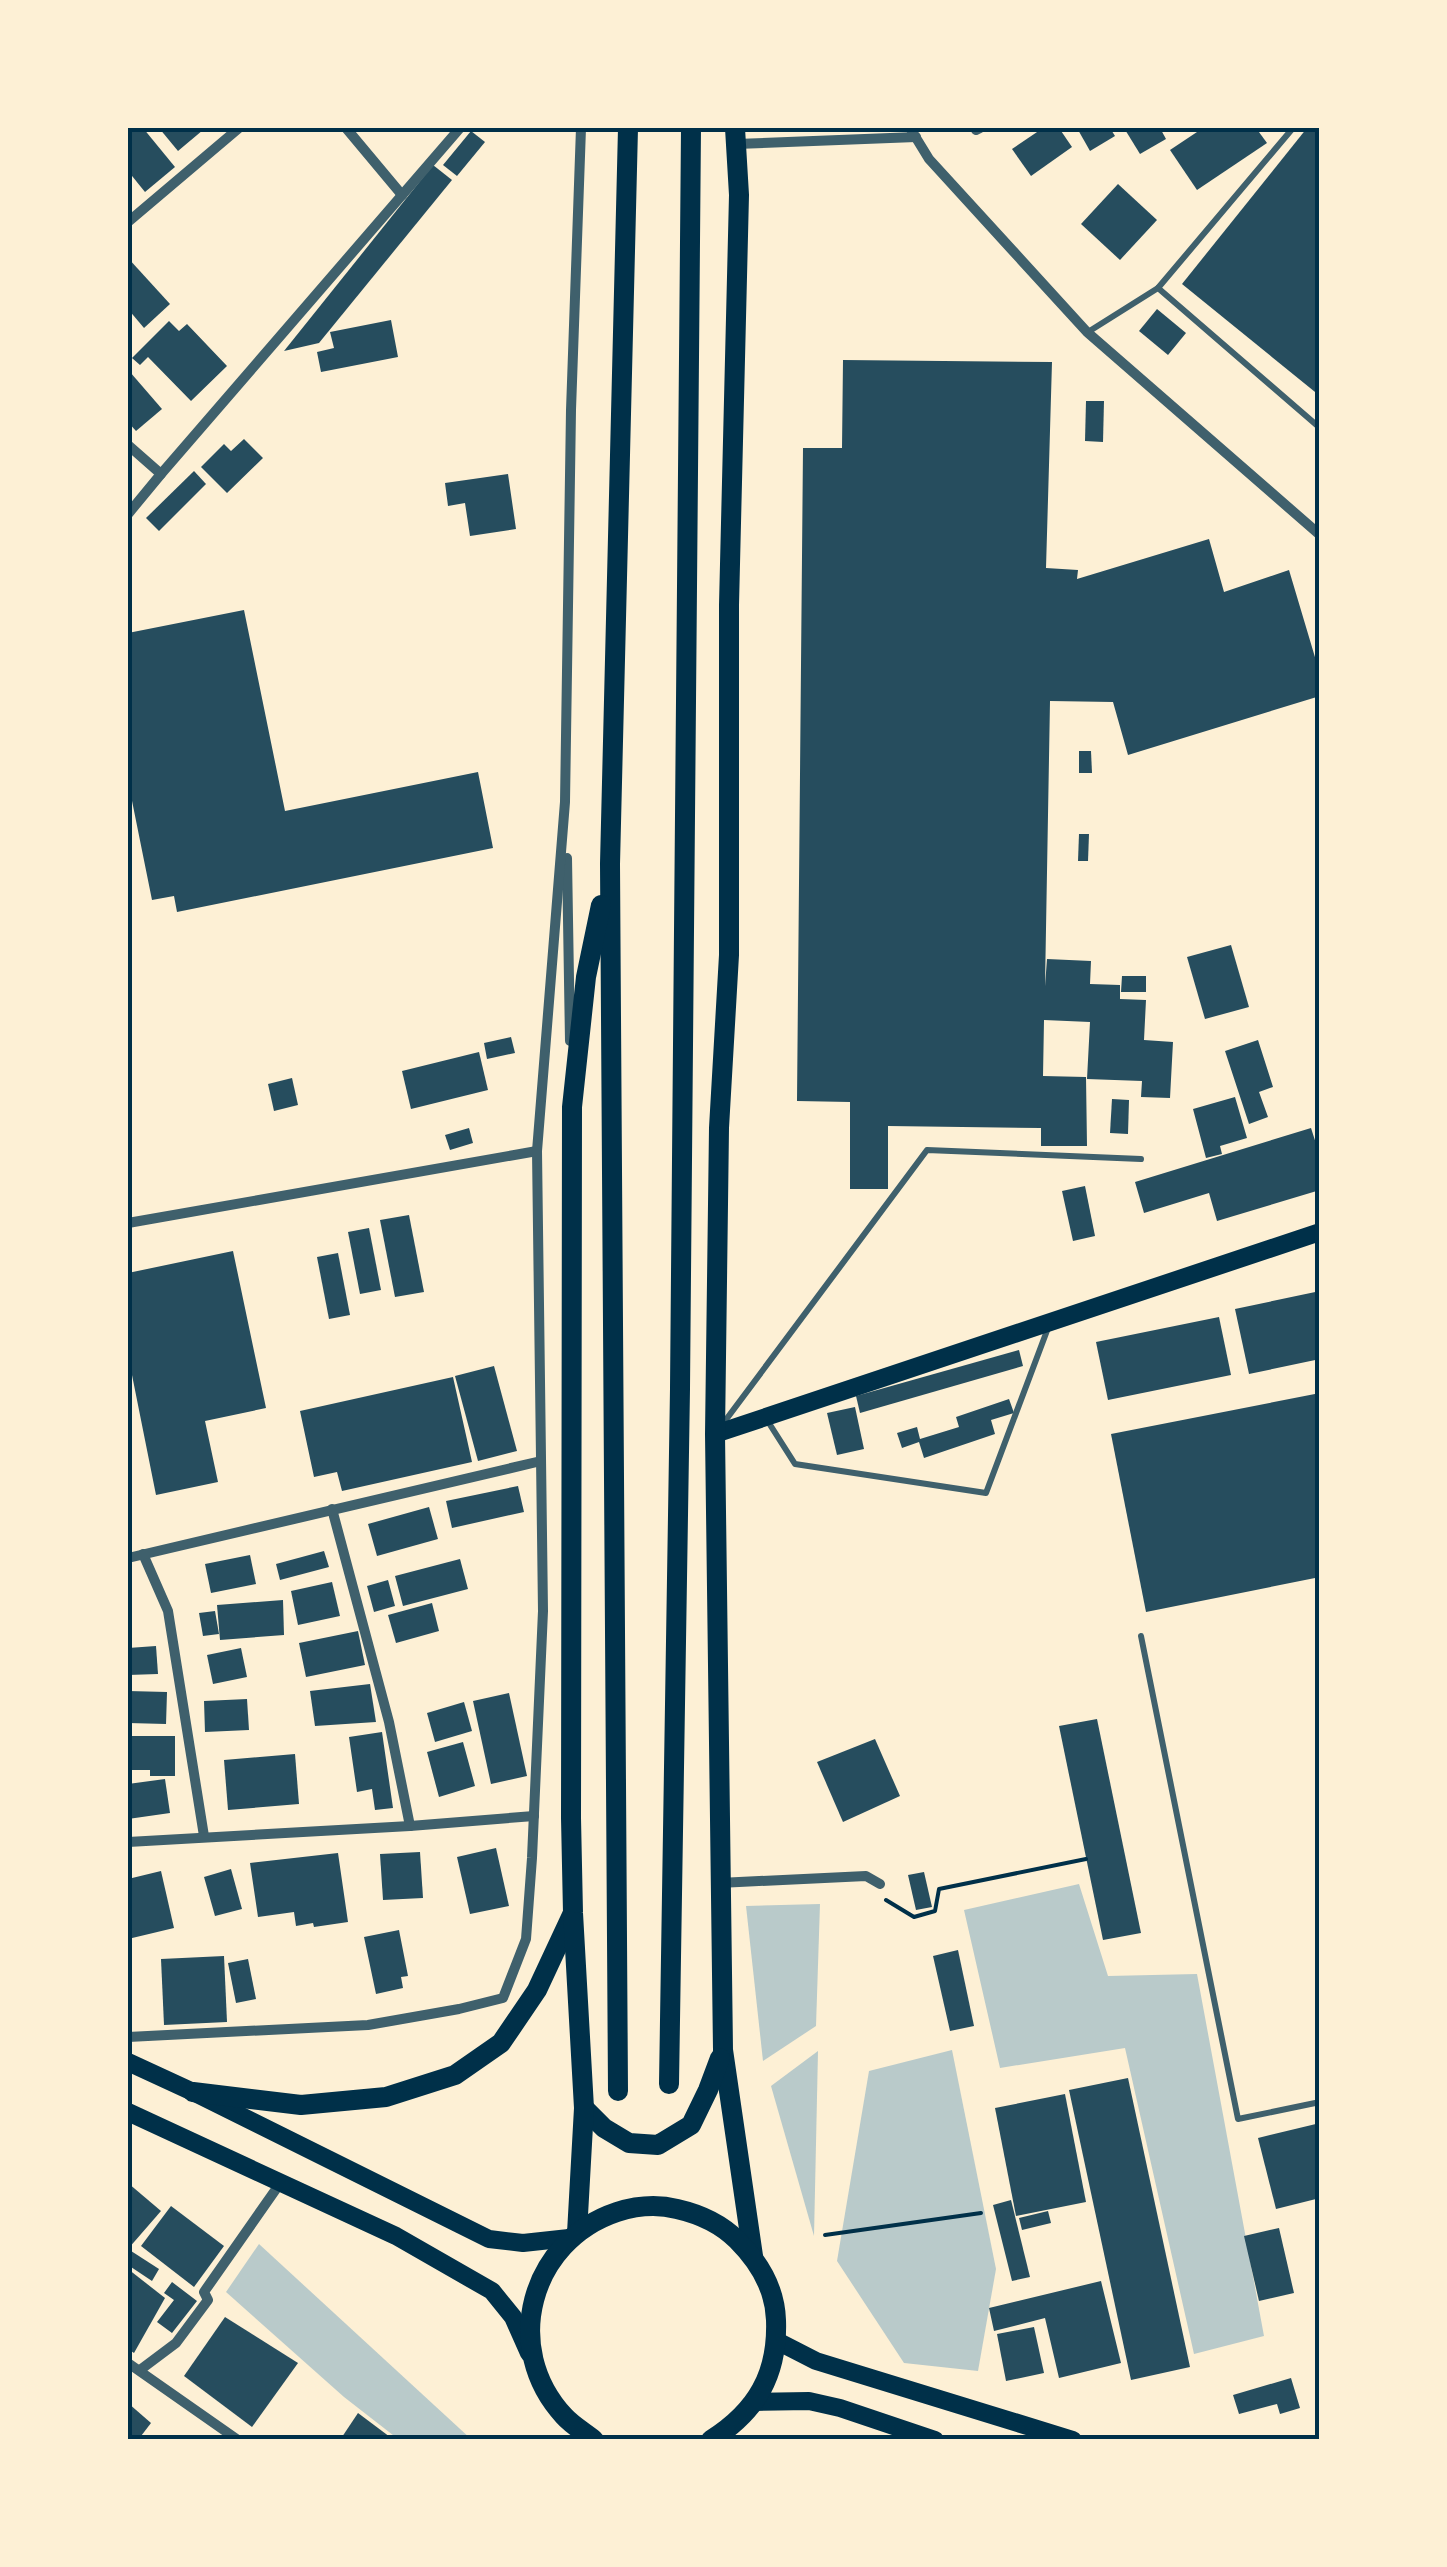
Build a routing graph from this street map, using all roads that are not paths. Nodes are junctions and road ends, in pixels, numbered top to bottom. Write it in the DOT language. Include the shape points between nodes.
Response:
graph roads {
  1 [pos="239,128"];
  2 [pos="346,128"];
  3 [pos="460,128"];
  4 [pos="581,128"];
  5 [pos="628,128"];
  6 [pos="691,128"];
  7 [pos="1293,128"];
  8 [pos="913,132"];
  9 [pos="736,136"];
  10 [pos="402,195"];
  11 [pos="128,222"];
  12 [pos="1158,288"];
  13 [pos="1086,332"];
  14 [pos="1320,428"];
  15 [pos="128,445"];
  16 [pos="161,474"];
  17 [pos="128,514"];
  18 [pos="1320,534"];
  19 [pos="565,802"];
  20 [pos="610,864"];
  21 [pos="572,1107"];
  22 [pos="537,1151"];
  23 [pos="1141,1159"];
  24 [pos="128,1222"];
  25 [pos="1320,1232"];
  26 [pos="1050,1322"];
  27 [pos="766,1418"];
  28 [pos="715,1434"];
  29 [pos="541,1462"];
  30 [pos="332,1509"];
  31 [pos="143,1554"];
  32 [pos="128,1558"];
  33 [pos="1141,1636"];
  34 [pos="534,1816"];
  35 [pos="410,1826"];
  36 [pos="204,1836"];
  37 [pos="128,1842"];
  38 [pos="719,1884"];
  39 [pos="880,1884"];
  40 [pos="572,1914"];
  41 [pos="128,2038"];
  42 [pos="722,2050"];
  43 [pos="128,2062"];
  44 [pos="668,2084"];
  45 [pos="618,2090"];
  46 [pos="193,2092"];
  47 [pos="1320,2102"];
  48 [pos="584,2108"];
  49 [pos="128,2112"];
  50 [pos="280,2182"];
  51 [pos="573,2236"];
  52 [pos="753,2256"];
  53 [pos="777,2341"];
  54 [pos="128,2363"];
  55 [pos="140,2370"];
  56 [pos="537,2372"];
  57 [pos="755,2402"];
  58 [pos="569,2429"];
  59 [pos="732,2433"];
  60 [pos="238,2440"];
  61 [pos="594,2440"];
  62 [pos="711,2440"];
  63 [pos="935,2440"];
  64 [pos="1073,2440"];
  1 -- 11 [label="street"];
  2 -- 10 [label="street"];
  3 -- 10 [label="street"];
  4 -- 19 [label="street"];
  5 -- 20 [label="highway"];
  6 -- 44 [label="highway"];
  7 -- 12 [label="lane"];
  8 -- 9 [label="street"];
  8 -- 13 [label="street" via="929,159"];
  9 -- 28 [label="highway" via="729,955"];
  10 -- 16 [label="street"];
  12 -- 13 [label="lane"];
  12 -- 14 [label="lane"];
  13 -- 18 [label="street"];
  15 -- 16 [label="street"];
  16 -- 17 [label="street"];
  19 -- 21 [label="street"];
  19 -- 22 [label="street"];
  20 -- 21 [label="highway" via="586,977"];
  20 -- 45 [label="highway"];
  21 -- 40 [label="highway"];
  22 -- 24 [label="street"];
  22 -- 29 [label="street"];
  23 -- 28 [label="lane" via="927,1150"];
  25 -- 26 [label="main road"];
  26 -- 27 [label="main road"];
  26 -- 27 [label="lane" via="986,1493 794,1464"];
  27 -- 28 [label="main road"];
  28 -- 38 [label="highway"];
  29 -- 30 [label="street"];
  29 -- 34 [label="street"];
  30 -- 31 [label="street"];
  30 -- 35 [label="street" via="390,1722"];
  31 -- 32 [label="street"];
  31 -- 36 [label="street" via="168,1611"];
  33 -- 47 [label="lane" via="1238,2119"];
  34 -- 35 [label="street"];
  34 -- 41 [label="street" via="526,1939 502,1998 368,2025"];
  35 -- 36 [label="street"];
  36 -- 37 [label="street"];
  38 -- 39 [label="street" via="866,1876"];
  38 -- 42 [label="highway"];
  40 -- 46 [label="highway" via="537,1990 501,2043 455,2075 386,2097 302,2105"];
  40 -- 48 [label="highway"];
  42 -- 48 [label="highway" via="691,2124 658,2145 629,2143"];
  42 -- 52 [label="highway"];
  43 -- 46 [label="main road"];
  46 -- 51 [label="main road" via="489,2240"];
  48 -- 51 [label="highway"];
  49 -- 50 [label="main road"];
  50 -- 55 [label="street" via="176,2343"];
  50 -- 56 [label="main road" via="396,2236 492,2291 513,2317"];
  51 -- 52 [label="highway" via="630,2208 665,2206 728,2231"];
  51 -- 56 [label="highway" via="546,2266 533,2300 529,2337"];
  52 -- 53 [label="highway" via="768,2282"];
  53 -- 57 [label="highway"];
  53 -- 64 [label="main road" via="816,2361"];
  54 -- 55 [label="street"];
  55 -- 60 [label="street"];
  56 -- 58 [label="highway"];
  57 -- 59 [label="highway"];
  57 -- 63 [label="main road" via="809,2401"];
  58 -- 61 [label="highway"];
  59 -- 62 [label="highway"];
}
